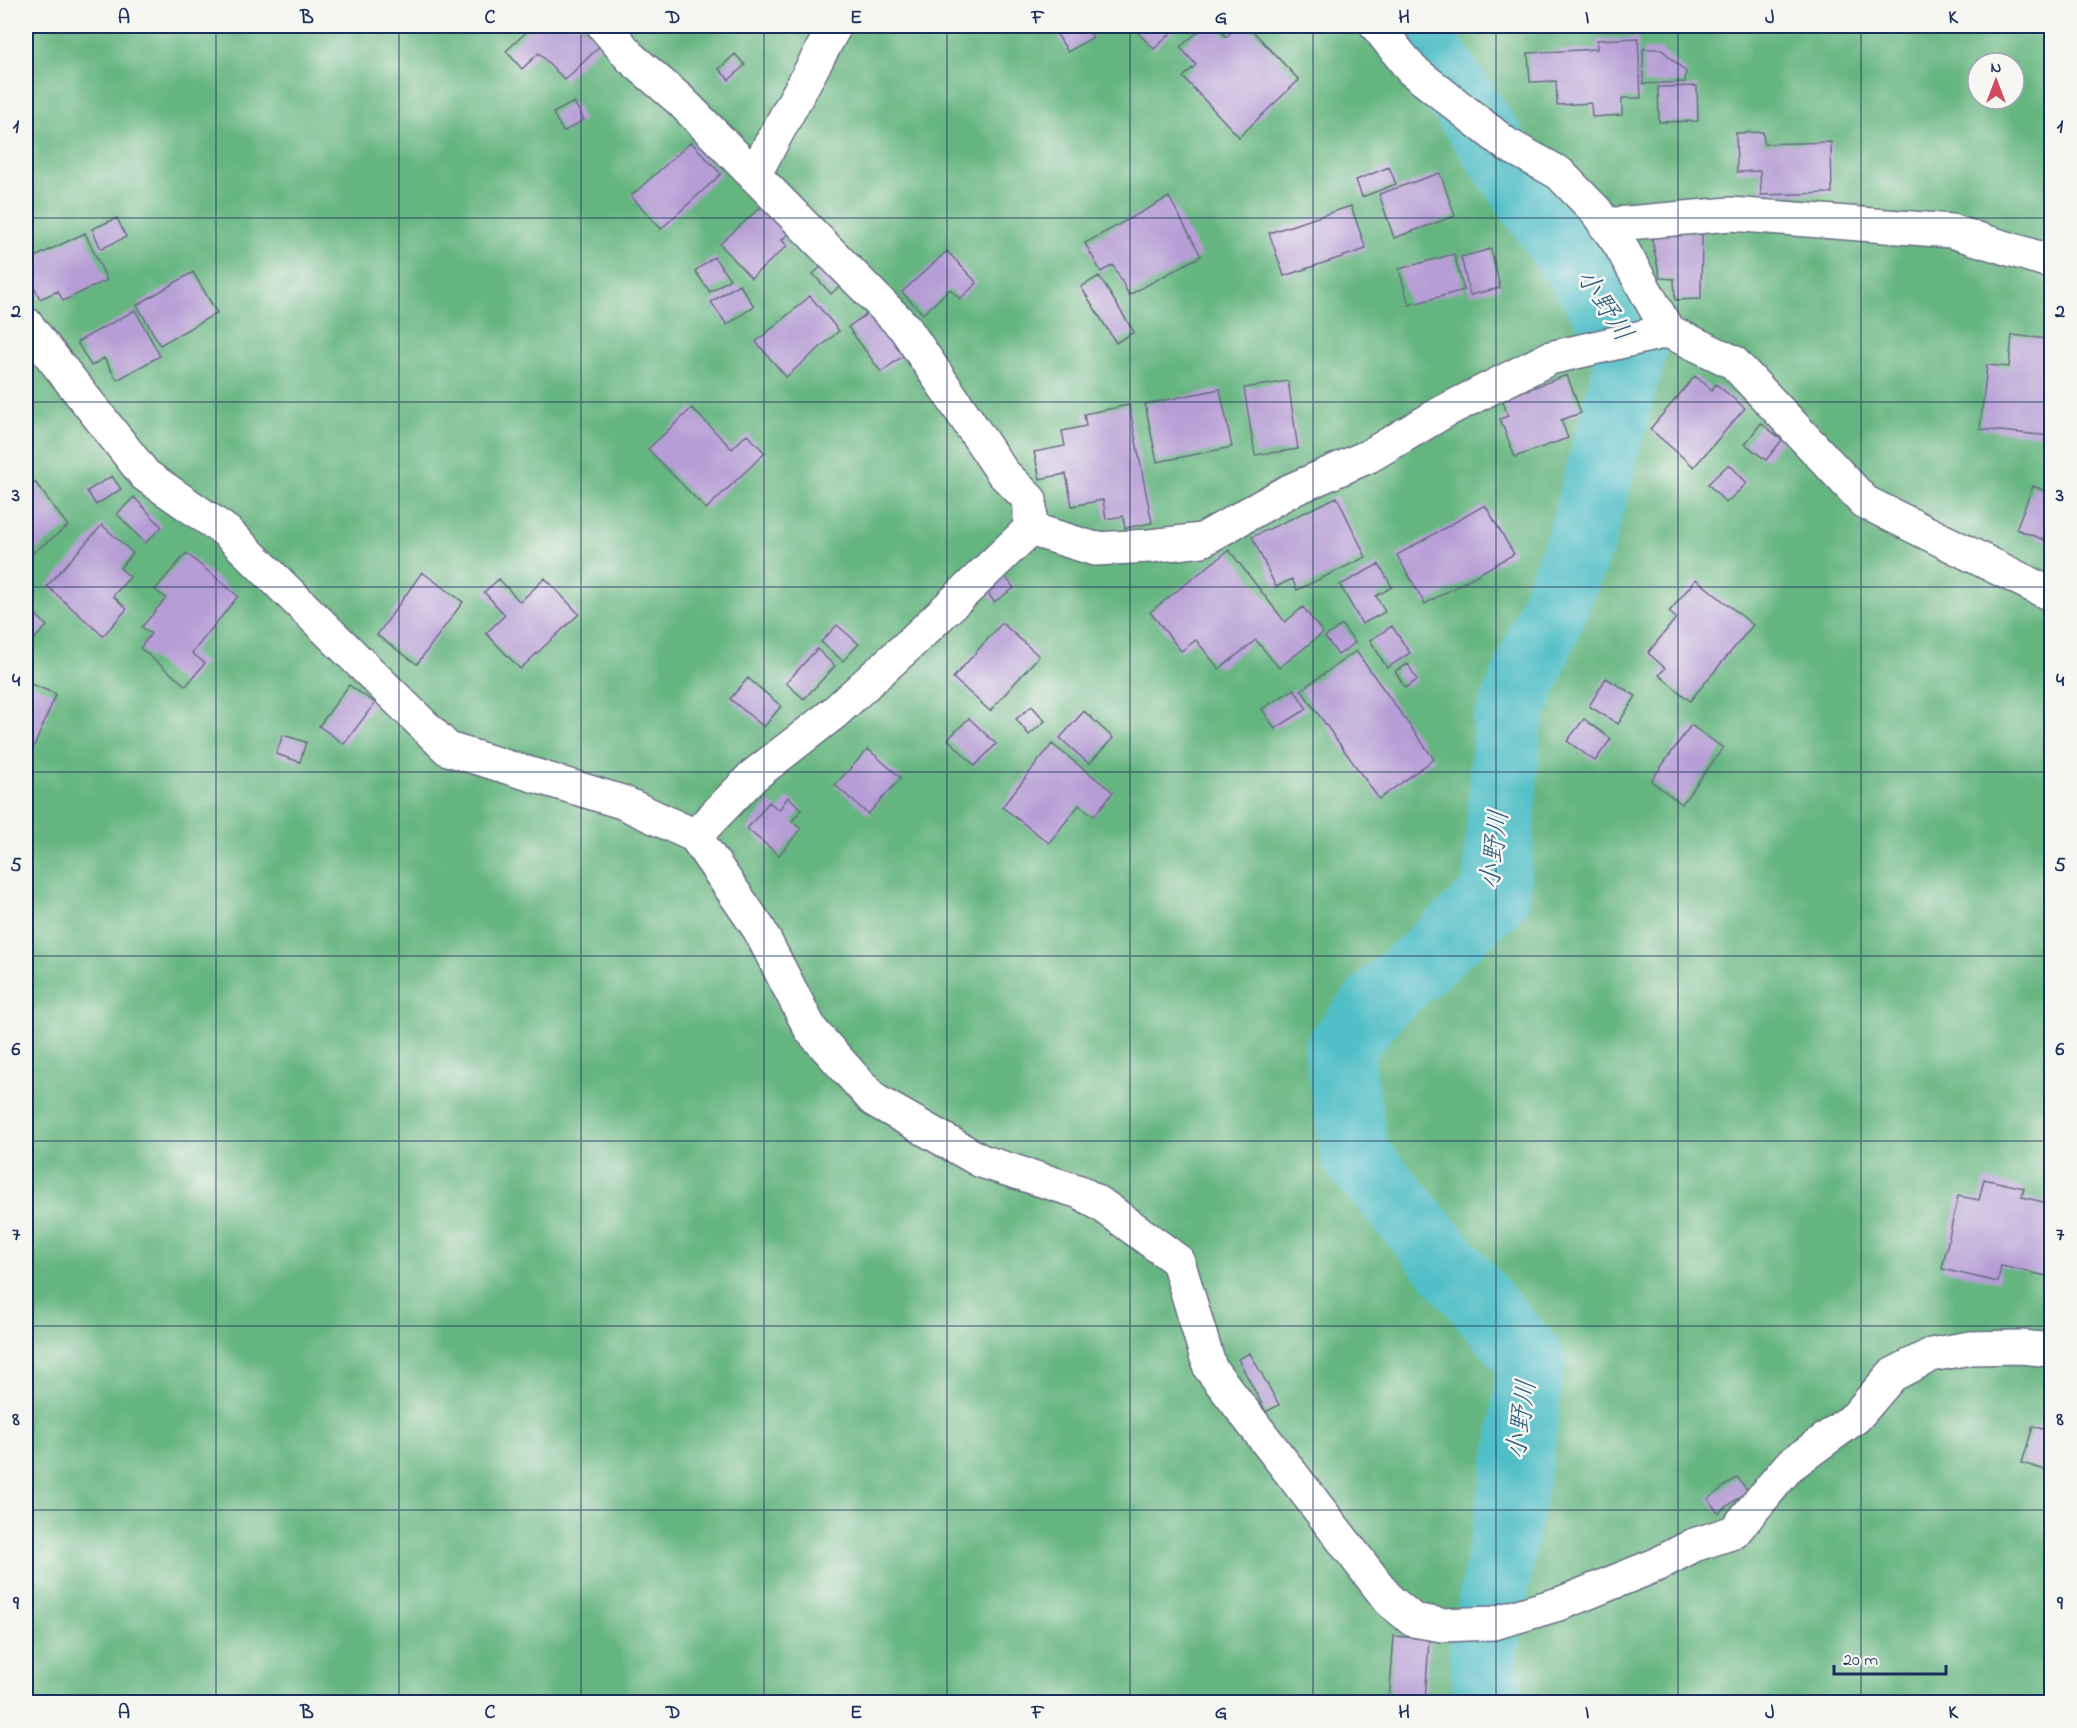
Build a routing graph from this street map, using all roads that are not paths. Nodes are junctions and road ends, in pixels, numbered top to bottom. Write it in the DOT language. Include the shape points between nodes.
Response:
graph roads {
  1 [pos="604,26"];
  2 [pos="835,26"];
  3 [pos="1377,26"];
  4 [pos="754,175"];
  5 [pos="1605,225"];
  6 [pos="2052,262"];
  7 [pos="26,324"];
  8 [pos="1668,331"];
  9 [pos="1030,529"];
  10 [pos="2052,595"];
  11 [pos="694,836"];
  12 [pos="2052,1350"];
  1 -- 4 [label="street" via="631,58 680,100"];
  2 -- 4 [label="street"];
  3 -- 5 [label="street" via="1412,70 1506,144 1559,173"];
  4 -- 9 [label="street" via="904,328 1003,472 1030,500"];
  5 -- 6 [label="street" via="1730,214 1951,231"];
  5 -- 8 [label="street"];
  7 -- 11 [label="street" via="145,475 227,532 448,749 622,802"];
  8 -- 9 [label="street" via="1550,358 1445,411 1369,456 1287,492 1202,540 1095,549"];
  8 -- 10 [label="street" via="1733,362 1865,502"];
  9 -- 11 [label="street" via="834,712 753,776"];
  11 -- 12 [label="street" via="759,929 811,1030 874,1100 981,1161 1080,1192 1178,1261 1210,1368 1389,1600 1413,1620 1442,1625 1494,1623 1562,1604 1656,1565 1694,1545 1734,1532 1789,1466 1856,1417 1892,1375 1931,1355 1970,1348"];
}
